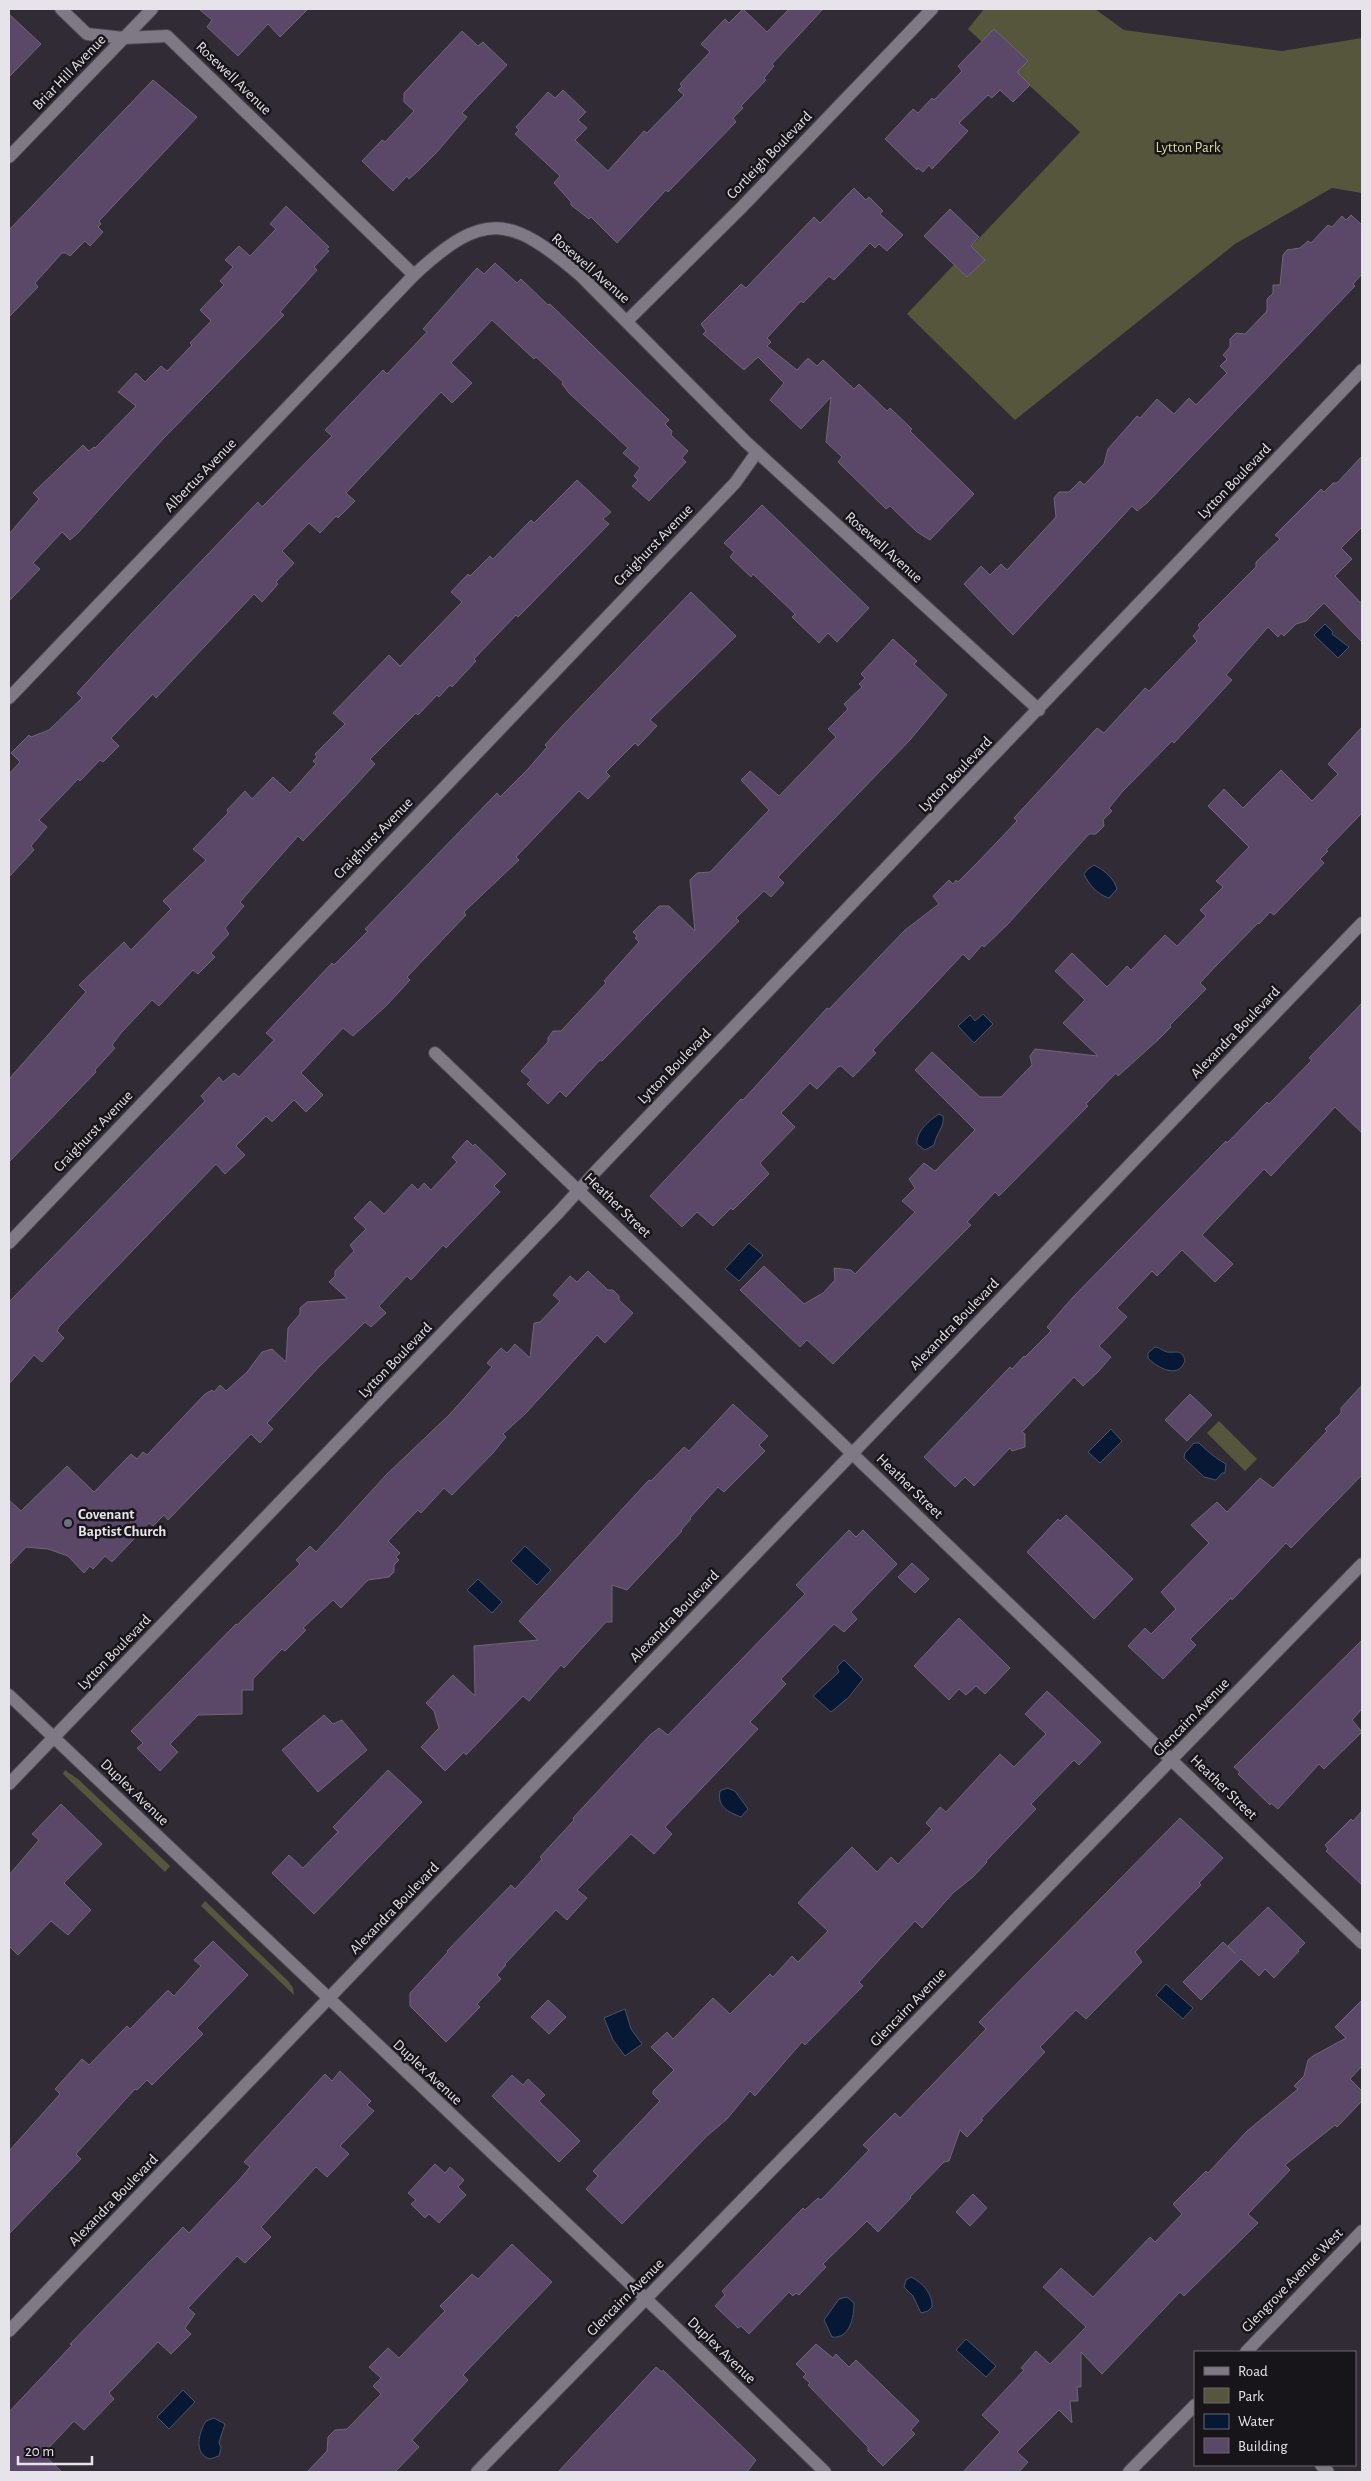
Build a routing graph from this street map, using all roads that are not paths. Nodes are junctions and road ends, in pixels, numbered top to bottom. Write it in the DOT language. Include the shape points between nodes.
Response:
graph roads {
  1 [pos="61,9"];
  2 [pos="152,9"];
  3 [pos="932,9"];
  4 [pos="124,38"];
  5 [pos="9,157"];
  6 [pos="414,275"];
  7 [pos="627,321"];
  8 [pos="1362,370"];
  9 [pos="757,452"];
  10 [pos="9,698"];
  11 [pos="1039,710"];
  12 [pos="1362,922"];
  13 [pos="435,1053"];
  14 [pos="579,1191"];
  15 [pos="9,1242"];
  16 [pos="852,1454"];
  17 [pos="1362,1564"];
  18 [pos="9,1695"];
  19 [pos="54,1738"];
  20 [pos="1173,1759"];
  21 [pos="9,1784"];
  22 [pos="1362,1943"];
  23 [pos="329,2000"];
  24 [pos="1362,2231"];
  25 [pos="645,2300"];
  26 [pos="9,2332"];
  27 [pos="1247,2351"];
  28 [pos="1194,2406"];
  29 [pos="477,2472"];
  30 [pos="825,2472"];
  31 [pos="1129,2472"];
  1 -- 4 [label="street, Rosewell Avenue" via="87,34"];
  2 -- 4 [label="street, Briar Hill Avenue"];
  3 -- 7 [label="street, Cortleigh Boulevard" via="741,208"];
  4 -- 5 [label="street, Briar Hill Avenue"];
  4 -- 6 [label="street, Rosewell Avenue" via="168,36"];
  6 -- 7 [label="street, Rosewell Avenue" via="458,238 480,229 501,229 530,238 553,252"];
  6 -- 10 [label="street, Albertus Avenue"];
  7 -- 9 [label="street, Rosewell Avenue"];
  8 -- 11 [label="street, Lytton Boulevard"];
  9 -- 11 [label="street, Rosewell Avenue"];
  9 -- 15 [label="street, Craighurst Avenue" via="728,491"];
  11 -- 14 [label="street, Lytton Boulevard"];
  12 -- 16 [label="street, Alexandra Boulevard"];
  13 -- 14 [label="street, Heather Street"];
  14 -- 16 [label="street, Heather Street"];
  14 -- 19 [label="street, Lytton Boulevard"];
  16 -- 20 [label="street, Heather Street"];
  16 -- 23 [label="street, Alexandra Boulevard"];
  17 -- 20 [label="street, Glencairn Avenue"];
  18 -- 19 [label="street, Duplex Avenue"];
  19 -- 21 [label="street, Lytton Boulevard"];
  19 -- 23 [label="street, Duplex Avenue"];
  20 -- 22 [label="street, Heather Street"];
  20 -- 25 [label="street, Glencairn Avenue"];
  23 -- 25 [label="street, Duplex Avenue"];
  23 -- 26 [label="street, Alexandra Boulevard"];
  24 -- 27 [label="street, Glengrove Avenue West"];
  25 -- 29 [label="street, Glencairn Avenue"];
  25 -- 30 [label="street, Duplex Avenue"];
  28 -- 31 [label="street"];
}
